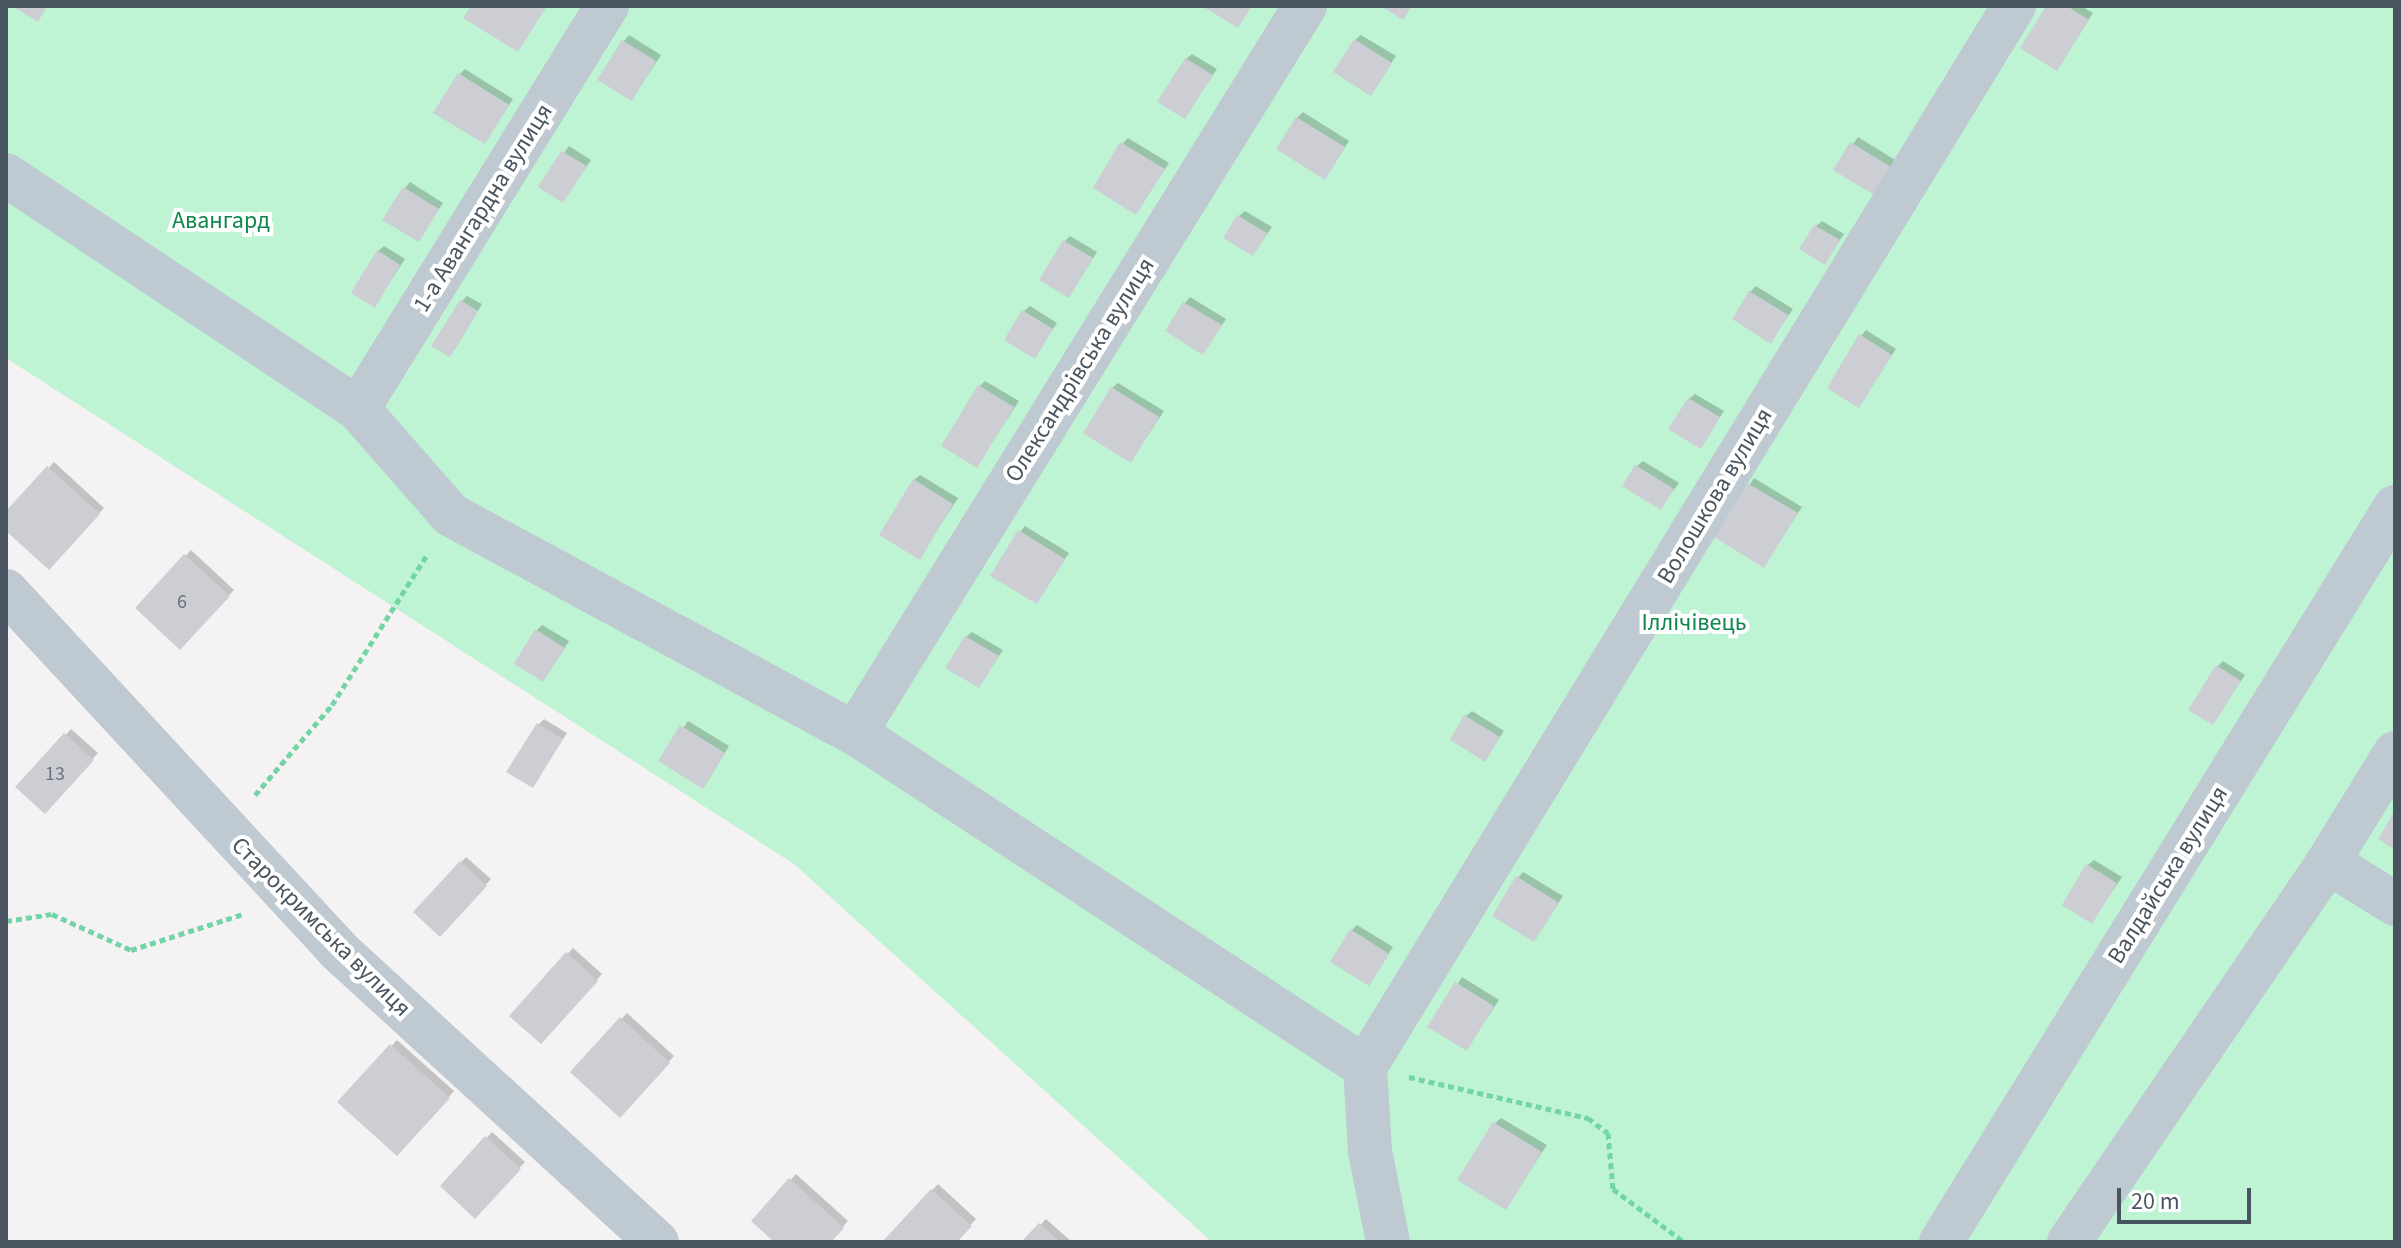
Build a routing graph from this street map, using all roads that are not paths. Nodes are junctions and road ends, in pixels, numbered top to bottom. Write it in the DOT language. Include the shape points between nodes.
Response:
graph roads {
  1 [pos="607,6"];
  2 [pos="1305,6"];
  3 [pos="2014,6"];
  4 [pos="6,175"];
  5 [pos="358,409"];
  6 [pos="2395,507"];
  7 [pos="6,591"];
  8 [pos="855,733"];
  9 [pos="2395,753"];
  10 [pos="2328,862"];
  11 [pos="2395,904"];
  12 [pos="1365,1067"];
  13 [pos="2082,1238"];
  14 [pos="657,1242"];
  15 [pos="1388,1242"];
  16 [pos="1941,1242"];
  1 -- 5 [label="street, 1-а Авангардна вулиця"];
  2 -- 8 [label="street, Олександрівська вулиця"];
  3 -- 12 [label="street, Волошкова вулиця"];
  4 -- 5 [label="street"];
  5 -- 8 [label="street" via="451,515"];
  6 -- 16 [label="street, Валдайська вулиця"];
  7 -- 14 [label="street, Старокримська вулиця" via="337,949"];
  8 -- 12 [label="street"];
  9 -- 10 [label="street"];
  10 -- 11 [label="street"];
  10 -- 13 [label="street"];
  12 -- 15 [label="street" via="1370,1151"];
}
